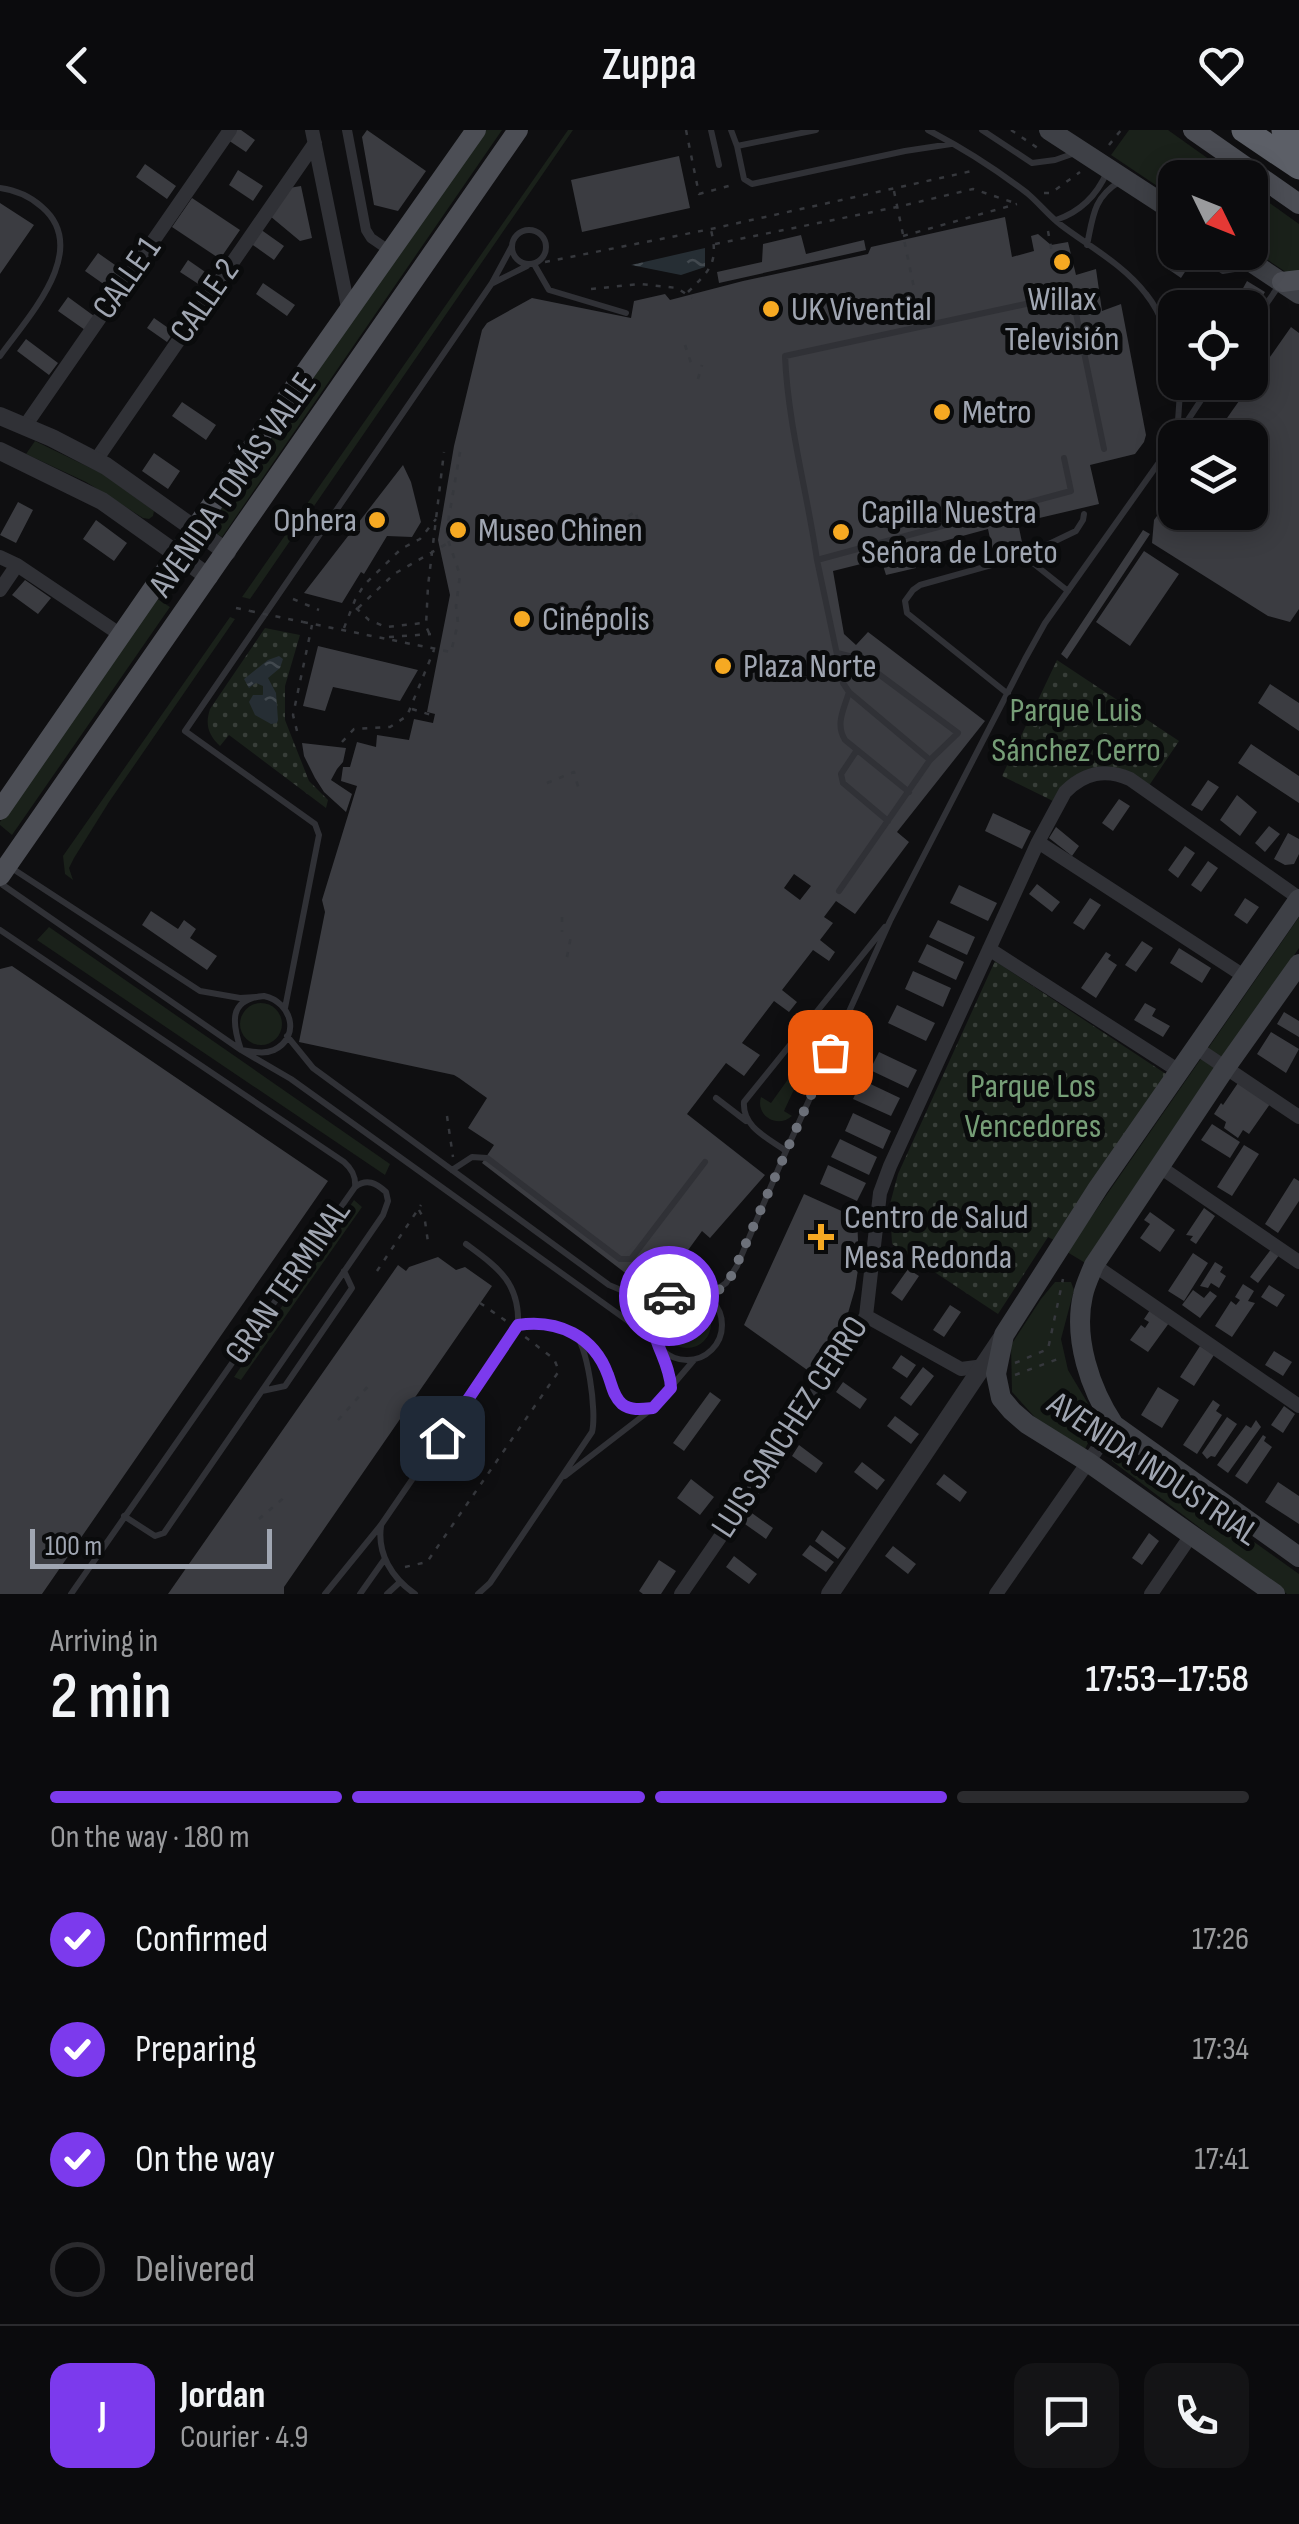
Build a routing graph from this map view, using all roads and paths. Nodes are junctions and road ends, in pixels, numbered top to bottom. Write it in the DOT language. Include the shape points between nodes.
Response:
graph roads {
  1 [pos="230,130"];
  2 [pos="347,130"];
  3 [pos="476,130"];
  4 [pos="518,130"];
  5 [pos="686,130"];
  6 [pos="711,130"];
  7 [pos="731,130"];
  8 [pos="816,130"];
  9 [pos="928,130"];
  10 [pos="982,130"];
  11 [pos="1050,130"];
  12 [pos="1120,130"];
  13 [pos="1192,130"];
  14 [pos="1244,130"];
  15 [pos="1284,130"];
  16 [pos="314,136"];
  17 [pos="1299,140"];
  18 [pos="954,143"];
  19 [pos="737,146"];
  20 [pos="1106,159"];
  21 [pos="1081,161"];
  22 [pos="719,165"];
  23 [pos="988,167"];
  24 [pos="1299,167"];
  25 [pos="746,181"];
  26 [pos="1129,182"];
  27 [pos="0,188"];
  28 [pos="893,190"];
  29 [pos="1050,193"];
  30 [pos="1158,203"];
  31 [pos="1299,204"];
  32 [pos="897,208"];
  33 [pos="1055,220"];
  34 [pos="1046,227"];
  35 [pos="711,229"];
  36 [pos="903,236"];
  37 [pos="715,244"];
  38 [pos="1087,244"];
  39 [pos="512,246"];
  40 [pos="391,252"];
  41 [pos="1053,258"];
  42 [pos="534,264"];
  43 [pos="1264,270"];
  44 [pos="492,283"];
  45 [pos="1293,285"];
  46 [pos="914,288"];
  47 [pos="586,290"];
  48 [pos="686,294"];
  49 [pos="692,298"];
  50 [pos="1268,310"];
  51 [pos="348,312"];
  52 [pos="1158,312"];
  53 [pos="626,313"];
  54 [pos="685,345"];
  55 [pos="0,356"];
  56 [pos="690,363"];
  57 [pos="702,365"];
  58 [pos="698,379"];
  59 [pos="0,416"];
  60 [pos="24,426"];
  61 [pos="1104,449"];
  62 [pos="444,452"];
  63 [pos="460,452"];
  64 [pos="3,457"];
  65 [pos="1064,458"];
  66 [pos="96,460"];
  67 [pos="1158,464"];
  68 [pos="1084,514"];
  69 [pos="436,519"];
  70 [pos="195,528"];
  71 [pos="607,531"];
  72 [pos="450,542"];
  73 [pos="641,542"];
  74 [pos="227,552"];
  75 [pos="177,554"];
  76 [pos="432,554"];
  77 [pos="1024,556"];
  78 [pos="0,557"];
  79 [pos="817,560"];
  80 [pos="17,565"];
  81 [pos="209,577"];
  82 [pos="0,590"];
  83 [pos="1068,590"];
  84 [pos="280,593"];
  85 [pos="236,608"];
  86 [pos="319,610"];
  87 [pos="313,623"];
  88 [pos="426,623"];
  89 [pos="344,630"];
  90 [pos="121,635"];
  91 [pos="382,638"];
  92 [pos="434,649"];
  93 [pos="837,652"];
  94 [pos="850,692"];
  95 [pos="1008,694"];
  96 [pos="410,709"];
  97 [pos="431,715"];
  98 [pos="1028,722"];
  99 [pos="1040,728"];
  100 [pos="297,731"];
  101 [pos="342,742"];
  102 [pos="857,750"];
  103 [pos="930,760"];
  104 [pos="547,783"];
  105 [pos="579,790"];
  106 [pos="908,792"];
  107 [pos="0,810"];
  108 [pos="888,821"];
  109 [pos="1038,842"];
  110 [pos="2,871"];
  111 [pos="839,891"];
  112 [pos="1299,899"];
  113 [pos="562,917"];
  114 [pos="890,920"];
  115 [pos="0,930"];
  116 [pos="562,932"];
  117 [pos="572,936"];
  118 [pos="989,949"];
  119 [pos="567,957"];
  120 [pos="1299,964"];
  121 [pos="1244,976"];
  122 [pos="256,997"];
  123 [pos="285,1008"];
  124 [pos="287,1036"];
  125 [pos="1196,1047"];
  126 [pos="242,1050"];
  127 [pos="1226,1066"];
  128 [pos="1179,1070"];
  129 [pos="716,1098"];
  130 [pos="446,1116"];
  131 [pos="1299,1117"];
  132 [pos="747,1122"];
  133 [pos="786,1151"];
  134 [pos="453,1159"];
  135 [pos="706,1162"];
  136 [pos="1160,1167"];
  137 [pos="452,1170"];
  138 [pos="354,1187"];
  139 [pos="428,1242"];
  140 [pos="466,1244"];
  141 [pos="1299,1262"];
  142 [pos="1094,1265"];
  143 [pos="344,1271"];
  144 [pos="377,1272"];
  145 [pos="1040,1279"];
  146 [pos="708,1296"];
  147 [pos="1082,1297"];
  148 [pos="664,1299"];
  149 [pos="480,1303"];
  150 [pos="866,1316"];
  151 [pos="517,1327"];
  152 [pos="574,1332"];
  153 [pos="656,1341"];
  154 [pos="1084,1349"];
  155 [pos="662,1350"];
  156 [pos="694,1360"];
  157 [pos="990,1374"];
  158 [pos="371,1383"];
  159 [pos="671,1388"];
  160 [pos="261,1391"];
  161 [pos="1299,1406"];
  162 [pos="653,1408"];
  163 [pos="338,1420"];
  164 [pos="1114,1425"];
  165 [pos="1088,1462"];
  166 [pos="560,1480"];
  167 [pos="286,1496"];
  168 [pos="124,1516"];
  169 [pos="259,1520"];
  170 [pos="382,1525"];
  171 [pos="1192,1534"];
  172 [pos="1299,1556"];
  173 [pos="385,1559"];
  174 [pos="390,1570"];
  175 [pos="400,1582"];
  176 [pos="71,1594"];
  177 [pos="325,1594"];
  178 [pos="360,1594"];
  179 [pos="387,1594"];
  180 [pos="415,1594"];
  181 [pos="478,1594"];
  182 [pos="680,1594"];
  183 [pos="830,1594"];
  184 [pos="996,1594"];
  185 [pos="1151,1594"];
  186 [pos="1275,1594"];
  1 -- 60 [label="street, CALLE 1"];
  2 -- 40 [label="street" via="366,230"];
  3 -- 40 [label="main road, AVENIDA TOMÁS VALLE"];
  4 -- 74 [label="main road, AVENIDA TOMÁS VALLE"];
  5 -- 25 [label="path" via="699,194"];
  6 -- 22 [label="lane"];
  7 -- 19 [label="lane"];
  8 -- 19 [label="lane"];
  9 -- 18 [label="lane"];
  10 -- 21 [label="lane" via="1032,162"];
  11 -- 21 [label="main road"];
  12 -- 20 [label="path"];
  13 -- 31 [label="main road"];
  14 -- 24 [label="highway"];
  15 -- 17 [label="highway"];
  16 -- 51 [label="street"];
  16 -- 66 [label="street, CALLE 2"];
  18 -- 23 [label="lane"];
  18 -- 25 [label="lane"];
  19 -- 25 [label="lane"];
  20 -- 21 [label="main road"];
  20 -- 26 [label="main road"];
  20 -- 33 [label="lane" via="1098,189"];
  21 -- 29 [label="path"];
  23 -- 28 [label="path"];
  23 -- 33 [label="lane"];
  26 -- 30 [label="main road"];
  26 -- 38 [label="lane" via="1104,193"];
  27 -- 55 [label="lane" via="51,215 62,254"];
  28 -- 32 [label="path"];
  28 -- 35 [label="path"];
  32 -- 36 [label="path"];
  32 -- 36 [label="path" via="972,189 1021,204"];
  32 -- 37 [label="path"];
  33 -- 38 [label="lane"];
  34 -- 41 [label="path"];
  35 -- 37 [label="path"];
  35 -- 42 [label="path"];
  36 -- 46 [label="path"];
  37 -- 48 [label="path" via="713,264"];
  38 -- 52 [label="lane" via="1128,274"];
  39 -- 42 [label="lane" via="516,258"];
  39 -- 42 [label="lane" via="521,232 536,232 546,249"];
  39 -- 44 [label="lane"];
  40 -- 51 [label="main road, AVENIDA TOMÁS VALLE"];
  42 -- 44 [label="lane"];
  42 -- 53 [label="lane" via="549,290"];
  43 -- 45 [label="main road"];
  44 -- 84 [label="lane"];
  45 -- 50 [label="lane"];
  47 -- 48 [label="path" via="640,284"];
  48 -- 49 [label="path"];
  51 -- 70 [label="main road, AVENIDA TOMÁS VALLE"];
  54 -- 56 [label="path"];
  57 -- 58 [label="path"];
  59 -- 60 [label="street"];
  60 -- 66 [label="street"];
  61 -- 79 [label="lane" via="1072,294 785,356"];
  62 -- 69 [label="path"];
  63 -- 72 [label="path"];
  64 -- 75 [label="street" via="102,500"];
  65 -- 79 [label="lane" via="1071,491"];
  66 -- 70 [label="street"];
  67 -- 83 [label="lane"];
  68 -- 77 [label="lane" via="1076,531"];
  69 -- 76 [label="path"];
  69 -- 89 [label="path" via="364,585"];
  70 -- 74 [label="street"];
  70 -- 75 [label="main road, AVENIDA TOMÁS VALLE"];
  71 -- 73 [label="path" via="636,511"];
  72 -- 76 [label="path"];
  72 -- 92 [label="path" via="460,575 458,622 450,652"];
  74 -- 81 [label="main road, AVENIDA TOMÁS VALLE"];
  75 -- 81 [label="street"];
  75 -- 90 [label="main road, AVENIDA TOMÁS VALLE"];
  76 -- 88 [label="path"];
  76 -- 88 [label="path" via="394,574 357,608 386,626"];
  77 -- 83 [label="lane"];
  77 -- 95 [label="lane" via="929,582 904,601 906,614"];
  78 -- 80 [label="street"];
  79 -- 93 [label="lane"];
  80 -- 82 [label="street"];
  80 -- 90 [label="street"];
  81 -- 110 [label="main road, AVENIDA TOMÁS VALLE"];
  83 -- 95 [label="lane"];
  84 -- 86 [label="path"];
  84 -- 123 [label="lane" via="185,730 318,829"];
  85 -- 87 [label="path, bridge"];
  87 -- 89 [label="path"];
  87 -- 100 [label="path" via="294,715"];
  88 -- 91 [label="path" via="430,634"];
  89 -- 91 [label="path"];
  90 -- 107 [label="main road, AVENIDA TOMÁS VALLE"];
  91 -- 92 [label="path"];
  92 -- 96 [label="path"];
  93 -- 94 [label="lane"];
  93 -- 103 [label="lane" via="858,658 958,732"];
  94 -- 102 [label="lane" via="839,731"];
  94 -- 103 [label="lane"];
  95 -- 114 [label="lane"];
  96 -- 97 [label="path"];
  96 -- 101 [label="path" via="390,727 354,728"];
  98 -- 99 [label="path"];
  102 -- 106 [label="lane"];
  102 -- 108 [label="lane" via="841,774 843,783"];
  103 -- 106 [label="lane"];
  104 -- 105 [label="path" via="574,772"];
  106 -- 108 [label="lane"];
  108 -- 111 [label="lane"];
  109 -- 112 [label="street, LUIS SANCHEZ CERRO" via="1070,786 1092,774 1116,773"];
  109 -- 118 [label="street, LUIS SANCHEZ CERRO"];
  109 -- 121 [label="street"];
  110 -- 122 [label="lane" via="200,991"];
  110 -- 126 [label="lane"];
  112 -- 121 [label="main road"];
  113 -- 116 [label="path"];
  114 -- 132 [label="lane" via="749,1094"];
  114 -- 133 [label="lane"];
  115 -- 138 [label="lane, GRAN TERMINAL" via="344,1162"];
  117 -- 119 [label="path"];
  118 -- 128 [label="street"];
  118 -- 150 [label="street, LUIS SANCHEZ CERRO" via="883,1184"];
  120 -- 127 [label="main road, AVENIDA INDUSTRIAL"];
  121 -- 125 [label="main road"];
  122 -- 123 [label="lane" via="273,998"];
  122 -- 126 [label="lane" via="236,1013"];
  123 -- 124 [label="lane"];
  124 -- 126 [label="lane" via="268,1052"];
  124 -- 137 [label="lane" via="313,1068"];
  125 -- 127 [label="street"];
  125 -- 128 [label="main road"];
  126 -- 153 [label="lane" via="292,1078"];
  127 -- 131 [label="street"];
  127 -- 136 [label="main road, AVENIDA INDUSTRIAL"];
  128 -- 145 [label="main road"];
  129 -- 132 [label="lane"];
  130 -- 134 [label="path"];
  132 -- 133 [label="lane"];
  133 -- 146 [label="lane" via="732,1275"];
  135 -- 137 [label="lane" via="630,1259 487,1158 472,1157"];
  136 -- 141 [label="street"];
  136 -- 142 [label="main road, AVENIDA INDUSTRIAL"];
  137 -- 148 [label="lane" via="609,1285"];
  138 -- 143 [label="lane" via="372,1182 388,1201"];
  138 -- 168 [label="lane, GRAN TERMINAL"];
  139 -- 144 [label="path" via="420,1207"];
  140 -- 151 [label="lane" via="510,1283"];
  142 -- 147 [label="main road, AVENIDA INDUSTRIAL"];
  142 -- 161 [label="street"];
  143 -- 160 [label="lane"];
  143 -- 160 [label="lane" via="352,1288 285,1386"];
  145 -- 147 [label="main road" via="1056,1268 1071,1270"];
  145 -- 157 [label="main road" via="1004,1334 996,1372"];
  146 -- 148 [label="lane" via="686,1290"];
  146 -- 156 [label="lane" via="721,1315 720,1338"];
  147 -- 154 [label="main road, AVENIDA INDUSTRIAL"];
  148 -- 153 [label="lane" via="653,1318"];
  149 -- 151 [label="path"];
  150 -- 157 [label="street" via="962,1369"];
  150 -- 182 [label="street, LUIS SANCHEZ CERRO"];
  151 -- 152 [label="lane" via="546,1323"];
  151 -- 170 [label="lane"];
  151 -- 174 [label="path" via="559,1371 428,1562"];
  152 -- 162 [label="lane" via="599,1358 624,1405"];
  152 -- 166 [label="lane" via="584,1354 594,1424"];
  153 -- 155 [label="lane"];
  154 -- 157 [label="path"];
  154 -- 164 [label="main road, AVENIDA INDUSTRIAL"];
  155 -- 156 [label="lane"];
  155 -- 159 [label="lane"];
  156 -- 159 [label="lane"];
  157 -- 165 [label="main road, AVENIDA INDUSTRIAL" via="1012,1411"];
  157 -- 183 [label="street"];
  158 -- 163 [label="path"];
  159 -- 162 [label="lane"];
  160 -- 168 [label="lane" via="161,1535"];
  162 -- 166 [label="lane"];
  164 -- 165 [label="street"];
  164 -- 172 [label="main road, AVENIDA INDUSTRIAL"];
  165 -- 171 [label="main road, AVENIDA INDUSTRIAL"];
  165 -- 184 [label="street"];
  166 -- 181 [label="lane"];
  167 -- 169 [label="path"];
  168 -- 176 [label="lane, GRAN TERMINAL"];
  170 -- 173 [label="lane"];
  170 -- 177 [label="lane"];
  171 -- 185 [label="street"];
  171 -- 186 [label="main road, AVENIDA INDUSTRIAL"];
  173 -- 174 [label="lane"];
  173 -- 178 [label="lane"];
  174 -- 175 [label="lane"];
  175 -- 179 [label="lane"];
  175 -- 180 [label="lane"];
}
